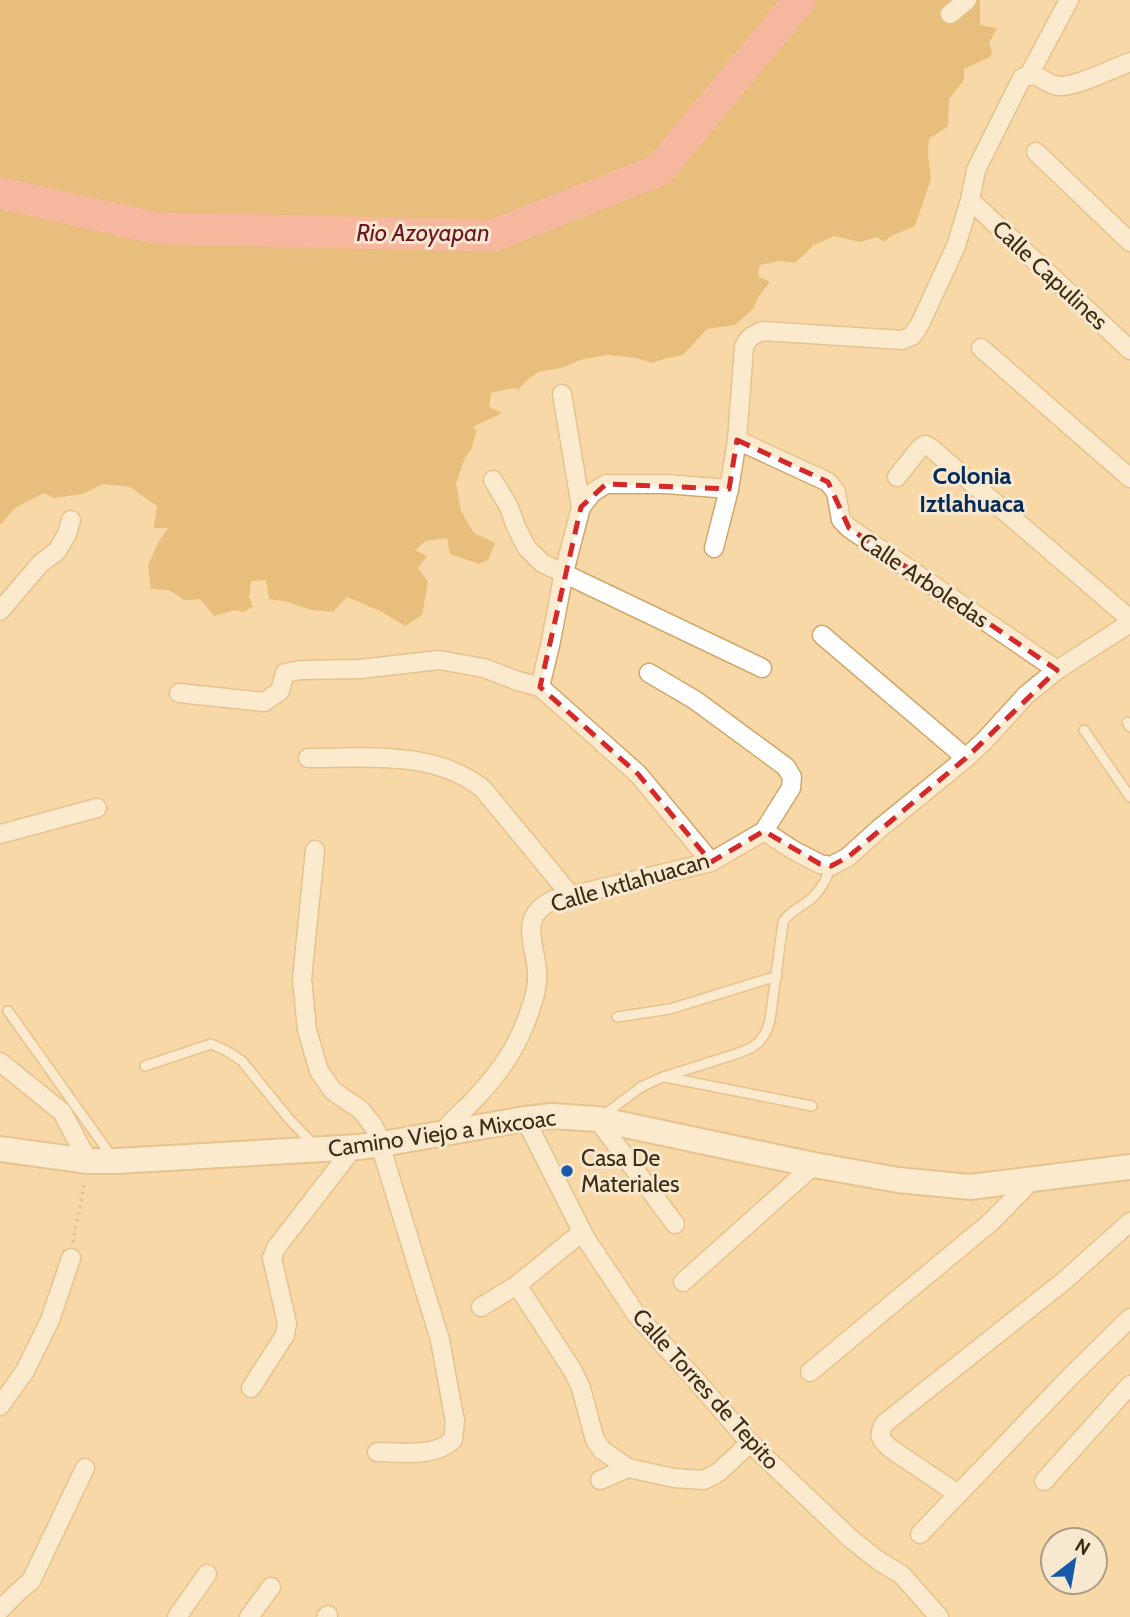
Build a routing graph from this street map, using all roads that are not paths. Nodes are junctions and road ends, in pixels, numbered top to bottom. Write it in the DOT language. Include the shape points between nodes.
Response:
graph roads {
  1 [pos="967,0"];
  2 [pos="1069,0"];
  3 [pos="950,14"];
  4 [pos="1130,62"];
  5 [pos="1029,75"];
  6 [pos="1036,152"];
  7 [pos="970,200"];
  8 [pos="1130,242"];
  9 [pos="981,348"];
  10 [pos="1130,350"];
  11 [pos="562,394"];
  12 [pos="737,440"];
  13 [pos="897,477"];
  14 [pos="1130,478"];
  15 [pos="493,480"];
  16 [pos="729,489"];
  17 [pos="581,506"];
  18 [pos="71,520"];
  19 [pos="714,548"];
  20 [pos="564,572"];
  21 [pos="0,611"];
  22 [pos="1130,621"];
  23 [pos="822,635"];
  24 [pos="762,668"];
  25 [pos="1057,670"];
  26 [pos="649,673"];
  27 [pos="540,687"];
  28 [pos="178,693"];
  29 [pos="1084,730"];
  30 [pos="307,758"];
  31 [pos="965,758"];
  32 [pos="1130,797"];
  33 [pos="97,808"];
  34 [pos="764,831"];
  35 [pos="0,834"];
  36 [pos="315,850"];
  37 [pos="710,862"];
  38 [pos="831,866"];
  39 [pos="572,897"];
  40 [pos="777,976"];
  41 [pos="8,1010"];
  42 [pos="617,1017"];
  43 [pos="0,1062"];
  44 [pos="145,1066"];
  45 [pos="663,1077"];
  46 [pos="811,1106"];
  47 [pos="525,1119"];
  48 [pos="597,1119"];
  49 [pos="442,1134"];
  50 [pos="370,1145"];
  51 [pos="0,1149"];
  52 [pos="318,1150"];
  53 [pos="88,1161"];
  54 [pos="116,1161"];
  55 [pos="814,1165"];
  56 [pos="1130,1167"];
  57 [pos="1032,1180"];
  58 [pos="675,1224"];
  59 [pos="1128,1228"];
  60 [pos="582,1232"];
  61 [pos="71,1258"];
  62 [pos="683,1282"];
  63 [pos="517,1286"];
  64 [pos="481,1307"];
  65 [pos="1130,1318"];
  66 [pos="810,1372"];
  67 [pos="1130,1385"];
  68 [pos="251,1388"];
  69 [pos="0,1406"];
  70 [pos="750,1443"];
  71 [pos="377,1452"];
  72 [pos="85,1468"];
  73 [pos="628,1468"];
  74 [pos="600,1480"];
  75 [pos="1044,1481"];
  76 [pos="958,1494"];
  77 [pos="920,1534"];
  78 [pos="207,1574"];
  79 [pos="271,1587"];
  80 [pos="0,1610"];
  81 [pos="177,1617"];
  82 [pos="249,1617"];
  83 [pos="939,1617"];
  1 -- 3 [label="street"];
  2 -- 5 [label="street"];
  4 -- 5 [label="street" via="1058,87"];
  5 -- 7 [label="street" via="1022,78 976,170"];
  6 -- 8 [label="street"];
  7 -- 10 [label="street, Calle Capulines"];
  7 -- 12 [label="street" via="956,246 912,336 902,340 762,331 751,335 744,347"];
  9 -- 14 [label="street"];
  11 -- 17 [label="street"];
  12 -- 16 [label="street"];
  12 -- 25 [label="street, Calle Arboledas" via="828,482 836,492 841,520 849,528"];
  13 -- 22 [label="street" via="919,449 931,448"];
  15 -- 20 [label="street" via="527,548 542,563"];
  16 -- 17 [label="street" via="606,484"];
  16 -- 19 [label="street"];
  17 -- 20 [label="street"];
  18 -- 21 [label="street" via="57,551"];
  20 -- 24 [label="street"];
  20 -- 27 [label="street"];
  22 -- 25 [label="street"];
  23 -- 31 [label="street"];
  25 -- 31 [label="street"];
  26 -- 34 [label="street" via="695,700 786,767 792,788"];
  27 -- 28 [label="street" via="484,668 439,660 285,673 280,691 264,702"];
  27 -- 37 [label="street" via="638,774"];
  29 -- 32 [label="lane"];
  30 -- 39 [label="street" via="428,762 469,778"];
  31 -- 38 [label="street" via="848,857"];
  33 -- 35 [label="street"];
  34 -- 37 [label="street, Calle Ixtlahuacan"];
  34 -- 38 [label="street"];
  36 -- 50 [label="street" via="302,979 307,1030 319,1071 333,1091 362,1110 374,1126"];
  37 -- 39 [label="street, Calle Ixtlahuacan"];
  38 -- 40 [label="lane" via="813,898 783,922"];
  39 -- 49 [label="street, Calle Ixtlahuacan" via="553,900 534,914 530,925 536,988 516,1044 498,1073"];
  40 -- 42 [label="lane" via="670,1009"];
  40 -- 45 [label="lane" via="770,1020 759,1042"];
  41 -- 54 [label="lane"];
  43 -- 53 [label="street" via="62,1112"];
  44 -- 52 [label="lane" via="211,1044 228,1051 242,1061"];
  45 -- 46 [label="lane"];
  45 -- 48 [label="lane"];
  47 -- 48 [label="main road, Camino Viejo a Mixcoac"];
  47 -- 49 [label="main road, Camino Viejo a Mixcoac"];
  47 -- 60 [label="street, Calle Torres de Tepito"];
  48 -- 55 [label="main road, Camino Viejo a Mixcoac"];
  48 -- 58 [label="street"];
  49 -- 50 [label="main road, Camino Viejo a Mixcoac"];
  50 -- 52 [label="main road, Camino Viejo a Mixcoac"];
  50 -- 68 [label="street" via="350,1152 276,1248 272,1258 288,1323"];
  50 -- 71 [label="street" via="387,1166 440,1340 454,1421 453,1440 446,1447 432,1452"];
  51 -- 53 [label="main road, Camino Viejo a Mixcoac"];
  52 -- 54 [label="main road, Camino Viejo a Mixcoac"];
  53 -- 54 [label="main road, Camino Viejo a Mixcoac"];
  55 -- 57 [label="main road, Camino Viejo a Mixcoac" via="970,1187"];
  55 -- 62 [label="street"];
  56 -- 57 [label="main road, Camino Viejo a Mixcoac"];
  57 -- 66 [label="street" via="992,1220"];
  59 -- 76 [label="street" via="880,1430 884,1443"];
  60 -- 63 [label="street"];
  60 -- 70 [label="street, Calle Torres de Tepito" via="638,1317"];
  61 -- 69 [label="street" via="50,1320"];
  63 -- 64 [label="street"];
  63 -- 73 [label="street" via="573,1371 601,1450"];
  65 -- 76 [label="street"];
  67 -- 75 [label="street"];
  70 -- 73 [label="street" via="704,1480"];
  70 -- 83 [label="street, Calle Torres de Tepito" via="851,1539 902,1575"];
  72 -- 80 [label="street" via="31,1581"];
  73 -- 74 [label="street"];
  76 -- 77 [label="street"];
  78 -- 81 [label="street"];
  79 -- 82 [label="street"];
}
